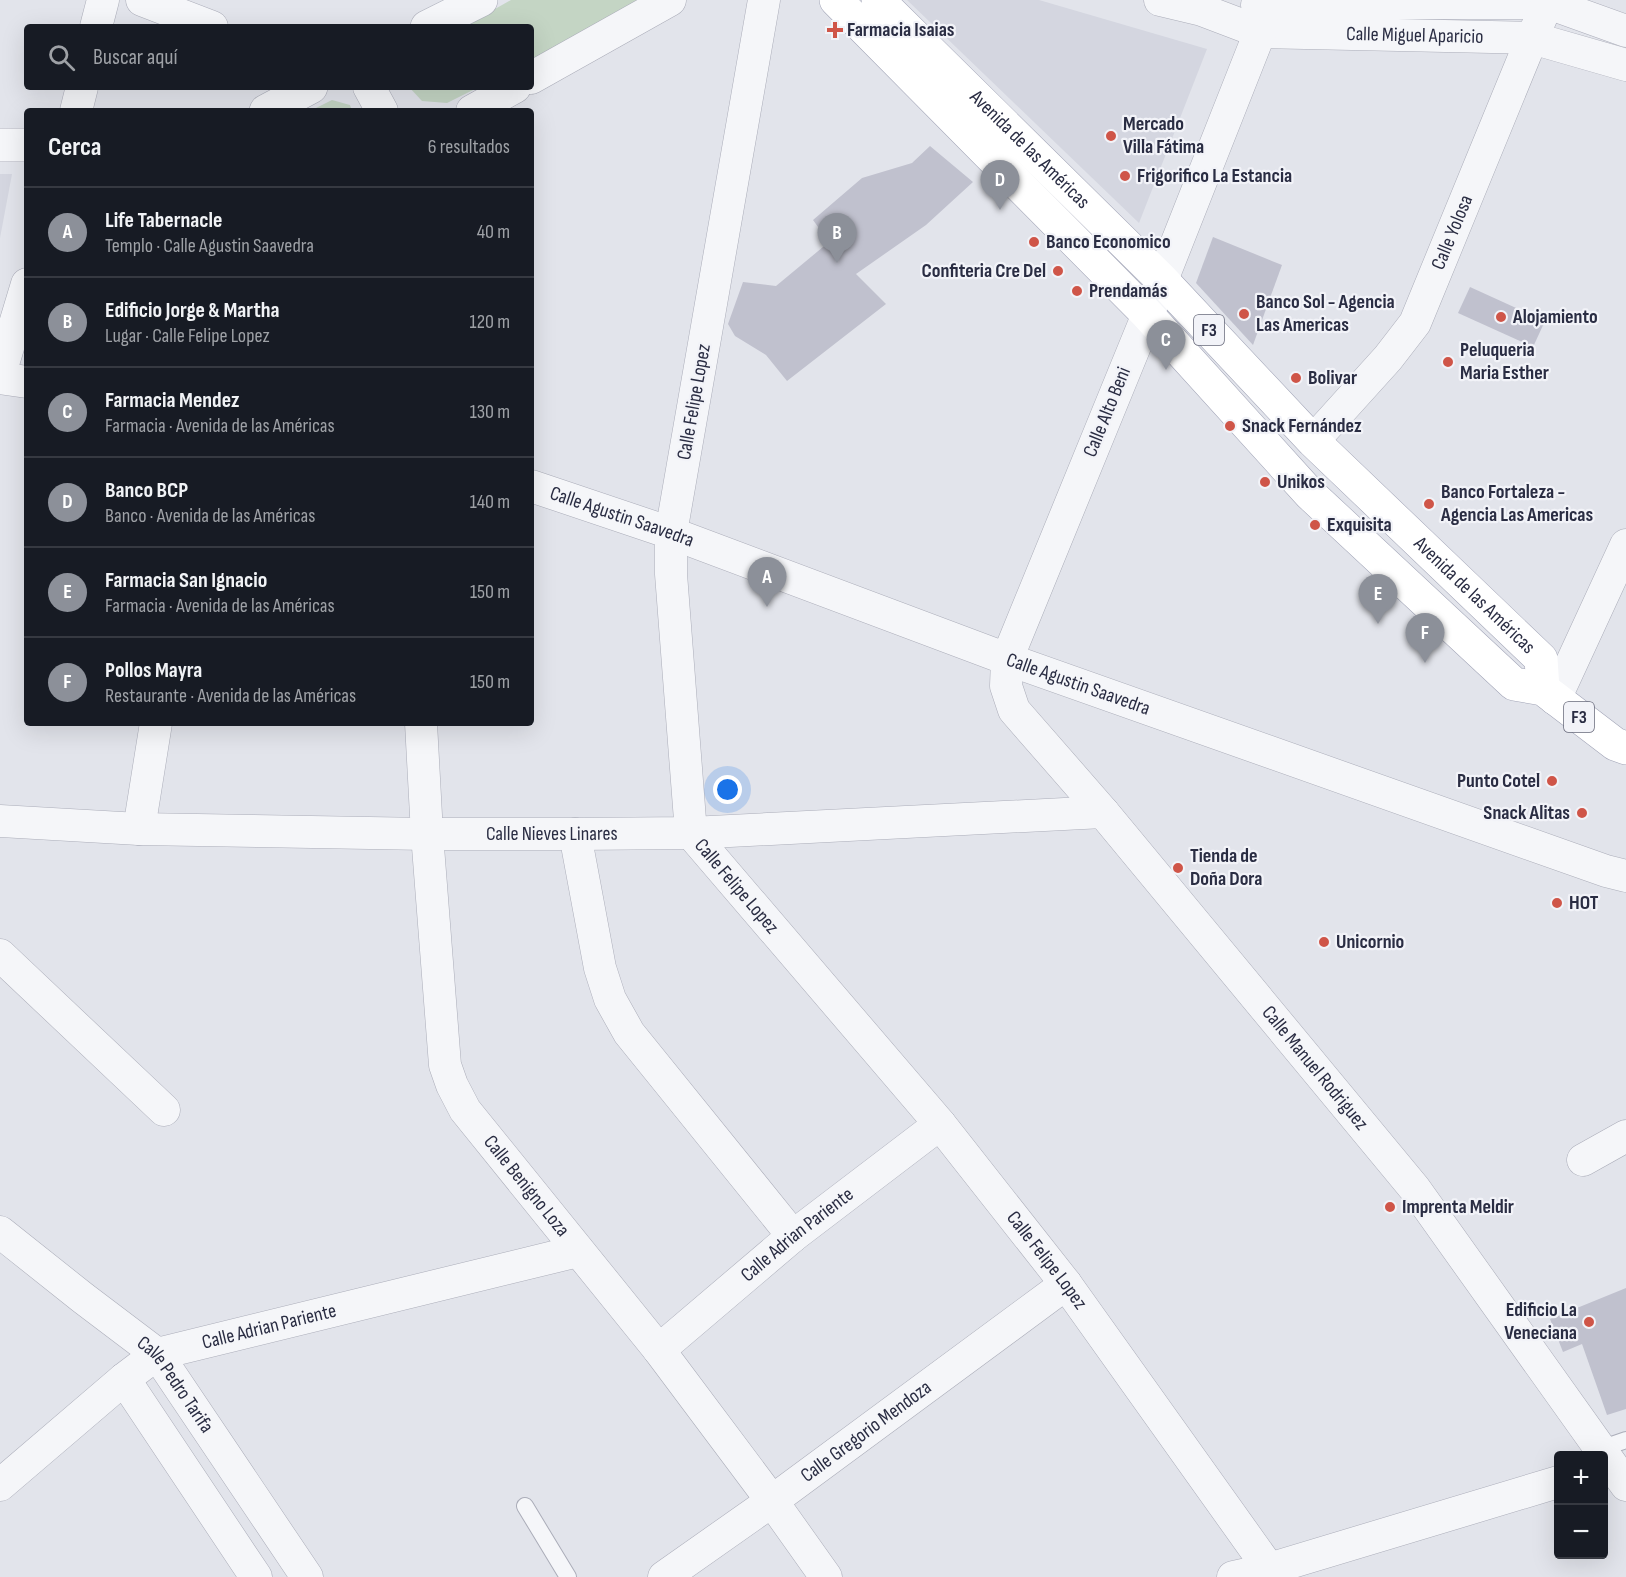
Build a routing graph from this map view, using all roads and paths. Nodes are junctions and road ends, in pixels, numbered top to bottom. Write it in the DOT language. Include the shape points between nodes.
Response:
graph roads {
  1 [pos="102,0"];
  2 [pos="142,0"];
  3 [pos="481,0"];
  4 [pos="670,0"];
  5 [pos="764,0"];
  6 [pos="836,0"];
  7 [pos="878,0"];
  8 [pos="1160,0"];
  9 [pos="1277,2"];
  10 [pos="1549,2"];
  11 [pos="1202,10"];
  12 [pos="97,24"];
  13 [pos="204,24"];
  14 [pos="433,24"];
  15 [pos="1260,32"];
  16 [pos="1626,32"];
  17 [pos="1532,38"];
  18 [pos="1626,65"];
  19 [pos="534,76"];
  20 [pos="81,90"];
  21 [pos="305,90"];
  22 [pos="371,90"];
  23 [pos="510,90"];
  24 [pos="77,108"];
  25 [pos="272,108"];
  26 [pos="380,108"];
  27 [pos="477,108"];
  28 [pos="0,145"];
  29 [pos="24,145"];
  30 [pos="1162,280"];
  31 [pos="24,299"];
  32 [pos="1147,314"];
  33 [pos="0,376"];
  34 [pos="24,381"];
  35 [pos="1313,441"];
  36 [pos="534,487"];
  37 [pos="671,533"];
  38 [pos="1626,545"];
  39 [pos="1007,659"];
  40 [pos="1549,694"];
  41 [pos="156,726"];
  42 [pos="421,726"];
  43 [pos="1622,750"];
  44 [pos="1103,812"];
  45 [pos="0,821"];
  46 [pos="139,829"];
  47 [pos="691,833"];
  48 [pos="427,834"];
  49 [pos="575,834"];
  50 [pos="1626,876"];
  51 [pos="0,955"];
  52 [pos="164,1110"];
  53 [pos="940,1124"];
  54 [pos="1626,1136"];
  55 [pos="1583,1160"];
  56 [pos="0,1232"];
  57 [pos="793,1236"];
  58 [pos="578,1251"];
  59 [pos="1066,1284"];
  60 [pos="659,1350"];
  61 [pos="158,1354"];
  62 [pos="124,1379"];
  63 [pos="1614,1462"];
  64 [pos="2,1479"];
  65 [pos="1554,1483"];
  66 [pos="772,1501"];
  67 [pos="525,1506"];
  68 [pos="1272,1573"];
  69 [pos="256,1577"];
  70 [pos="307,1577"];
  71 [pos="568,1577"];
  72 [pos="664,1577"];
  73 [pos="826,1577"];
  74 [pos="1233,1577"];
  1 -- 12 [label="street"];
  2 -- 13 [label="street"];
  3 -- 14 [label="street"];
  4 -- 19 [label="street"];
  5 -- 37 [label="street, Calle Felipe Lopez"];
  6 -- 32 [label="main road, Avenida de las Américas / F3"];
  7 -- 30 [label="main road, Avenida de las Américas / F3"];
  8 -- 11 [label="street, Calle Miguel Aparicio"];
  9 -- 10 [label="street, Calle Miguel Aparicio"];
  9 -- 11 [label="street, Calle Miguel Aparicio"];
  9 -- 15 [label="street, Calle Alto Beni"];
  10 -- 16 [label="street, Calle Miguel Aparicio"];
  10 -- 17 [label="street, Calle Yolosa"];
  11 -- 15 [label="street, Calle Miguel Aparicio"];
  15 -- 17 [label="street, Calle Miguel Aparicio"];
  15 -- 30 [label="street, Calle Alto Beni"];
  17 -- 18 [label="street, Calle Miguel Aparicio"];
  17 -- 35 [label="street, Calle Yolosa" via="1415,323"];
  20 -- 24 [label="street"];
  21 -- 25 [label="street"];
  22 -- 26 [label="street"];
  23 -- 27 [label="street"];
  28 -- 29 [label="street"];
  30 -- 32 [label="street, Calle Alto Beni"];
  30 -- 35 [label="main road, Avenida de las Américas / F3"];
  31 -- 33 [label="street"];
  32 -- 39 [label="street, Calle Alto Beni"];
  32 -- 40 [label="main road, Avenida de las Américas / F3" via="1310,494 1514,684"];
  33 -- 34 [label="street"];
  35 -- 40 [label="main road, Avenida de las Américas / F3" via="1541,658"];
  36 -- 37 [label="street, Calle Agustin Saavedra"];
  37 -- 39 [label="street, Calle Agustin Saavedra"];
  37 -- 47 [label="street, Calle Felipe Lopez" via="670,574"];
  38 -- 40 [label="street"];
  39 -- 44 [label="street, Calle Manuel Rodriguez" via="1006,686 1014,710"];
  39 -- 50 [label="street, Calle Agustin Saavedra"];
  40 -- 43 [label="main road, Avenida de las Américas / F3"];
  41 -- 46 [label="street"];
  42 -- 48 [label="street, Calle Benigno Loza"];
  44 -- 47 [label="street, Calle Nieves Linares"];
  44 -- 63 [label="street, Calle Manuel Rodriguez" via="1415,1189"];
  45 -- 46 [label="street, Calle Nieves Linares"];
  46 -- 48 [label="street, Calle Nieves Linares"];
  47 -- 49 [label="street, Calle Nieves Linares"];
  47 -- 53 [label="street, Calle Felipe Lopez"];
  48 -- 49 [label="street, Calle Nieves Linares"];
  48 -- 58 [label="street, Calle Benigno Loza" via="444,1065 465,1110"];
  49 -- 57 [label="street" via="600,968 610,999 629,1033"];
  51 -- 52 [label="street"];
  53 -- 57 [label="street, Calle Adrian Pariente"];
  53 -- 59 [label="street, Calle Felipe Lopez"];
  54 -- 55 [label="street"];
  56 -- 61 [label="street, Calle Pedro Tarifa"];
  57 -- 60 [label="street, Calle Adrian Pariente"];
  58 -- 60 [label="street, Calle Benigno Loza"];
  58 -- 61 [label="street, Calle Adrian Pariente"];
  59 -- 66 [label="street, Calle Gregorio Mendoza"];
  59 -- 68 [label="street, Calle Felipe Lopez"];
  60 -- 66 [label="street, Calle Benigno Loza"];
  61 -- 62 [label="street, Calle Adrian Pariente"];
  61 -- 70 [label="street, Calle Pedro Tarifa"];
  62 -- 64 [label="street, Calle Adrian Pariente"];
  62 -- 69 [label="street"];
  65 -- 68 [label="street"];
  66 -- 72 [label="street, Calle Gregorio Mendoza"];
  66 -- 73 [label="street, Calle Benigno Loza"];
  67 -- 71 [label="lane"];
  68 -- 74 [label="street"];
}
